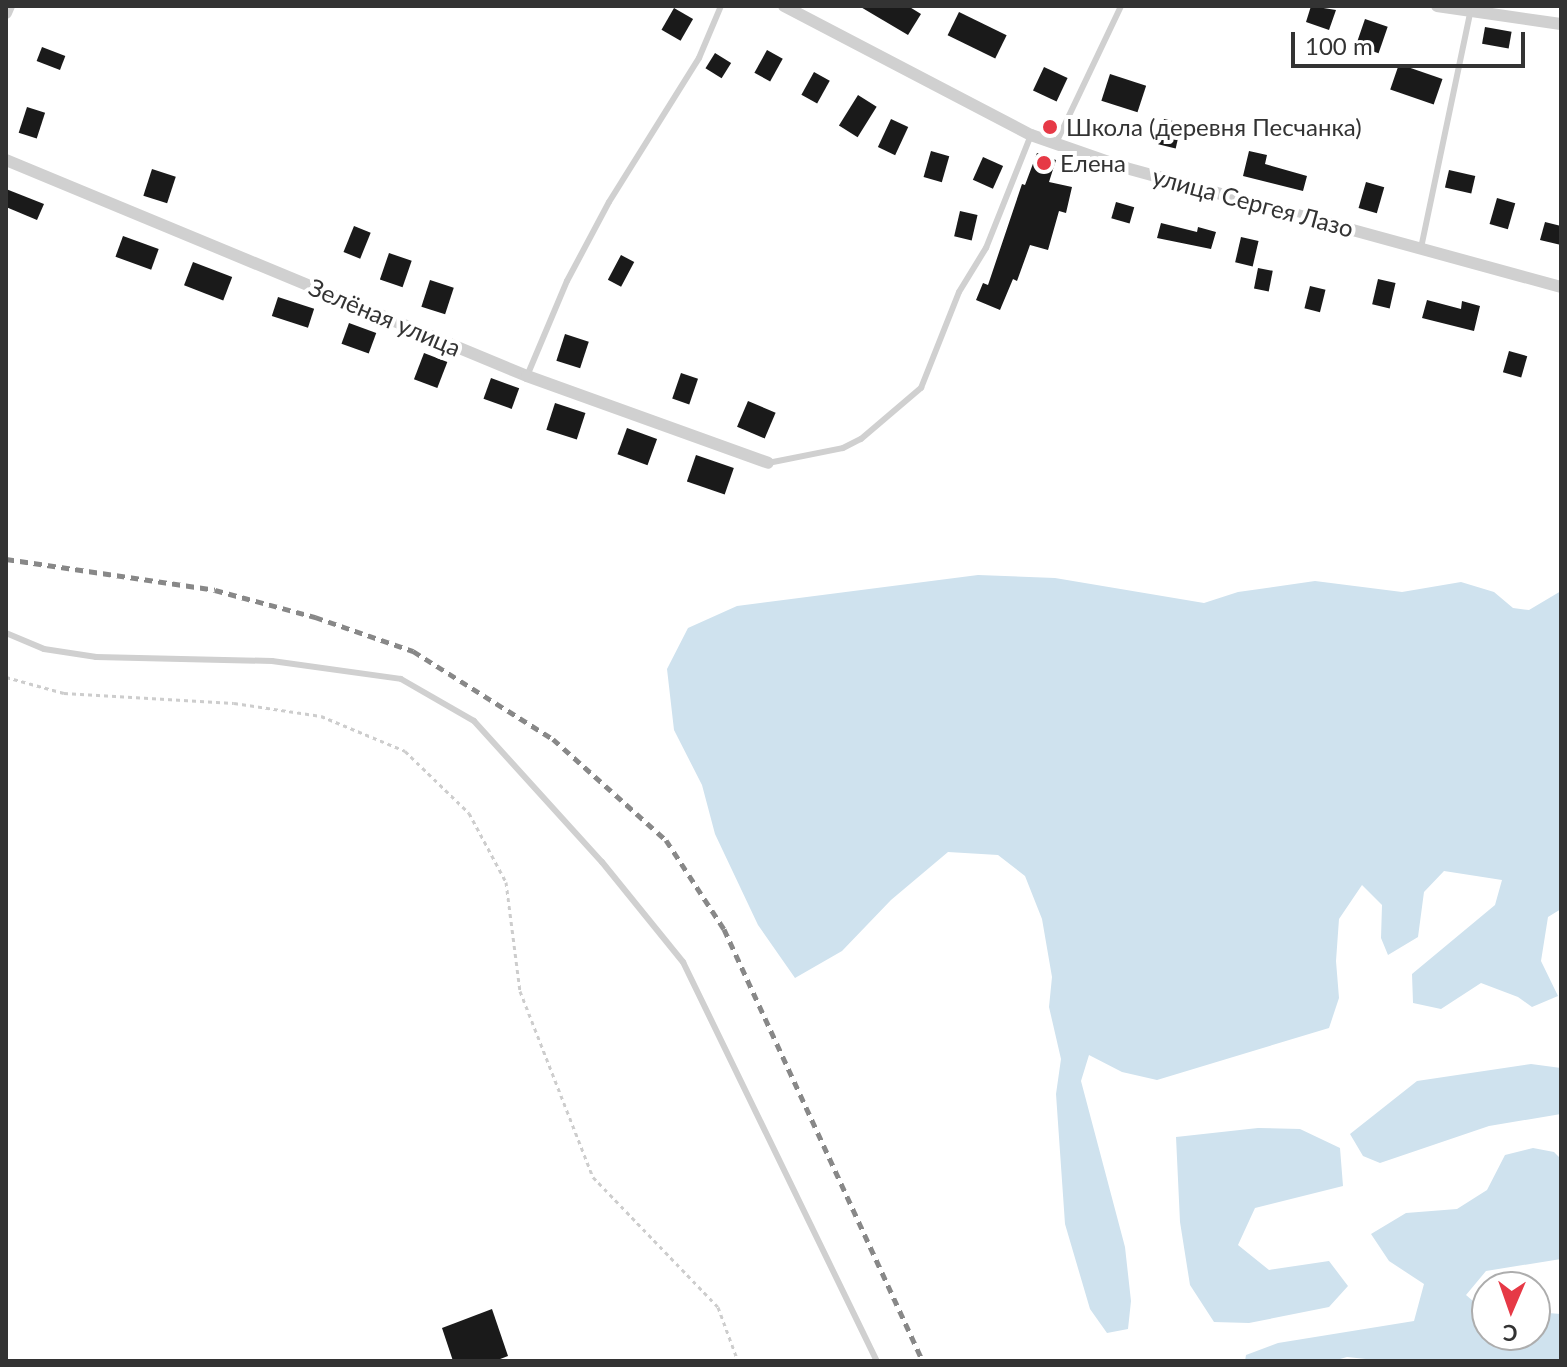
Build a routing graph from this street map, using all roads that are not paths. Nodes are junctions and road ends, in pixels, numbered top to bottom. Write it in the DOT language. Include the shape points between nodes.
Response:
graph roads {
  1 [pos="9,6"];
  2 [pos="721,6"];
  3 [pos="784,6"];
  4 [pos="1121,6"];
  5 [pos="1437,6"];
  6 [pos="6,13"];
  7 [pos="1470,13"];
  8 [pos="1561,24"];
  9 [pos="1031,135"];
  10 [pos="1056,143"];
  11 [pos="6,160"];
  12 [pos="1421,248"];
  13 [pos="1561,287"];
  14 [pos="527,376"];
  15 [pos="768,463"];
  16 [pos="6,633"];
  17 [pos="877,1361"];
  1 -- 6 [label="street"];
  2 -- 14 [label="lane" via="699,58 609,202 560,295"];
  3 -- 9 [label="street, улица Сергея Лазо"];
  4 -- 10 [label="lane"];
  5 -- 7 [label="street"];
  7 -- 8 [label="street" via="1507,13"];
  7 -- 12 [label="lane"];
  9 -- 10 [label="street, улица Сергея Лазо"];
  9 -- 15 [label="lane" via="921,388 843,448"];
  10 -- 12 [label="street, улица Сергея Лазо" via="1126,168"];
  11 -- 14 [label="street, Зелёная улица"];
  12 -- 13 [label="street, улица Сергея Лазо"];
  14 -- 15 [label="street, Зелёная улица"];
  16 -- 17 [label="lane" via="44,649 96,657 272,661 401,679 474,721 602,862 683,962"];
}
